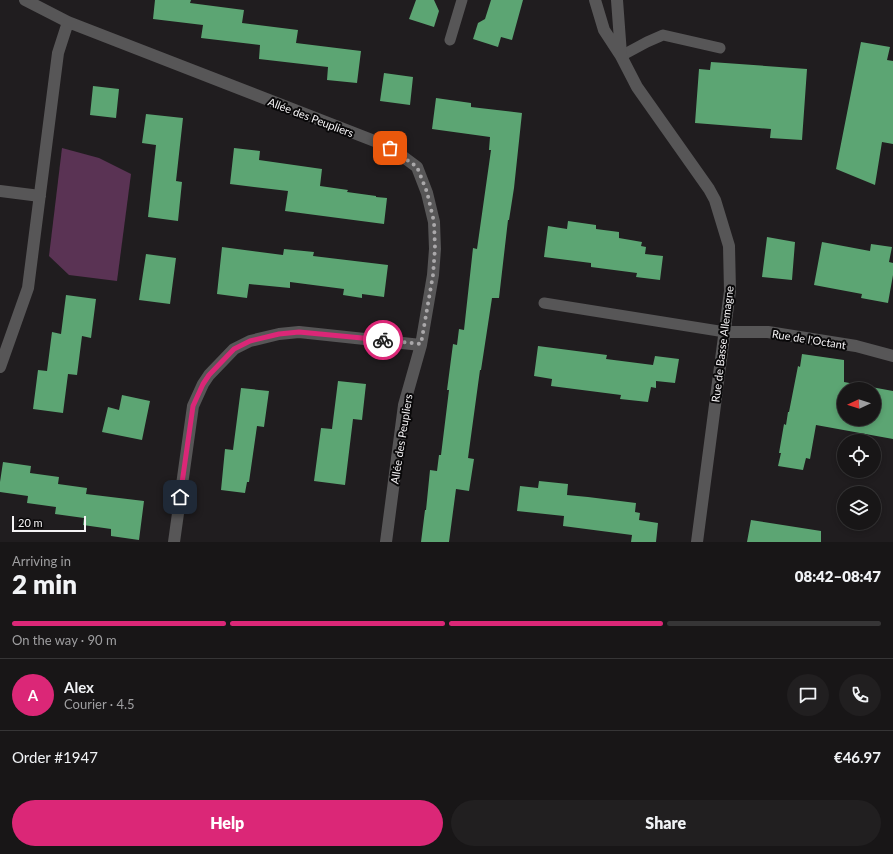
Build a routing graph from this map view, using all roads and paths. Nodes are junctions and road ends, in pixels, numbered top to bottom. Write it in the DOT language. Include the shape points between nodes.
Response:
graph roads {
  1 [pos="25,0"];
  2 [pos="462,0"];
  3 [pos="595,0"];
  4 [pos="617,0"];
  5 [pos="68,22"];
  6 [pos="450,40"];
  7 [pos="720,48"];
  8 [pos="621,56"];
  9 [pos="0,191"];
  10 [pos="40,196"];
  11 [pos="544,304"];
  12 [pos="725,332"];
  13 [pos="421,344"];
  14 [pos="893,356"];
  15 [pos="0,367"];
  16 [pos="174,542"];
  17 [pos="386,542"];
  18 [pos="697,542"];
  1 -- 5 [label="street, Allée des Peupliers"];
  2 -- 6 [label="lane"];
  3 -- 8 [label="street, Rue de Basse Allemagne" via="604,30"];
  4 -- 8 [label="street, Rue de Basse Allemagne"];
  5 -- 10 [label="street" via="58,53"];
  5 -- 13 [label="street, Allée des Peupliers" via="390,148 417,167 427,192 434,222 435,248"];
  7 -- 8 [label="lane" via="663,35"];
  8 -- 12 [label="street, Rue de Basse Allemagne" via="637,87 715,200 729,246 730,291"];
  9 -- 10 [label="street"];
  10 -- 15 [label="street" via="28,288"];
  11 -- 12 [label="lane"];
  12 -- 14 [label="street, Rue de l'Octant" via="768,332 856,346"];
  12 -- 18 [label="street, Rue de Basse Allemagne"];
  13 -- 16 [label="street" via="299,332 250,341 234,349 209,375 193,406"];
  13 -- 17 [label="street, Allée des Peupliers" via="404,405"];
}
